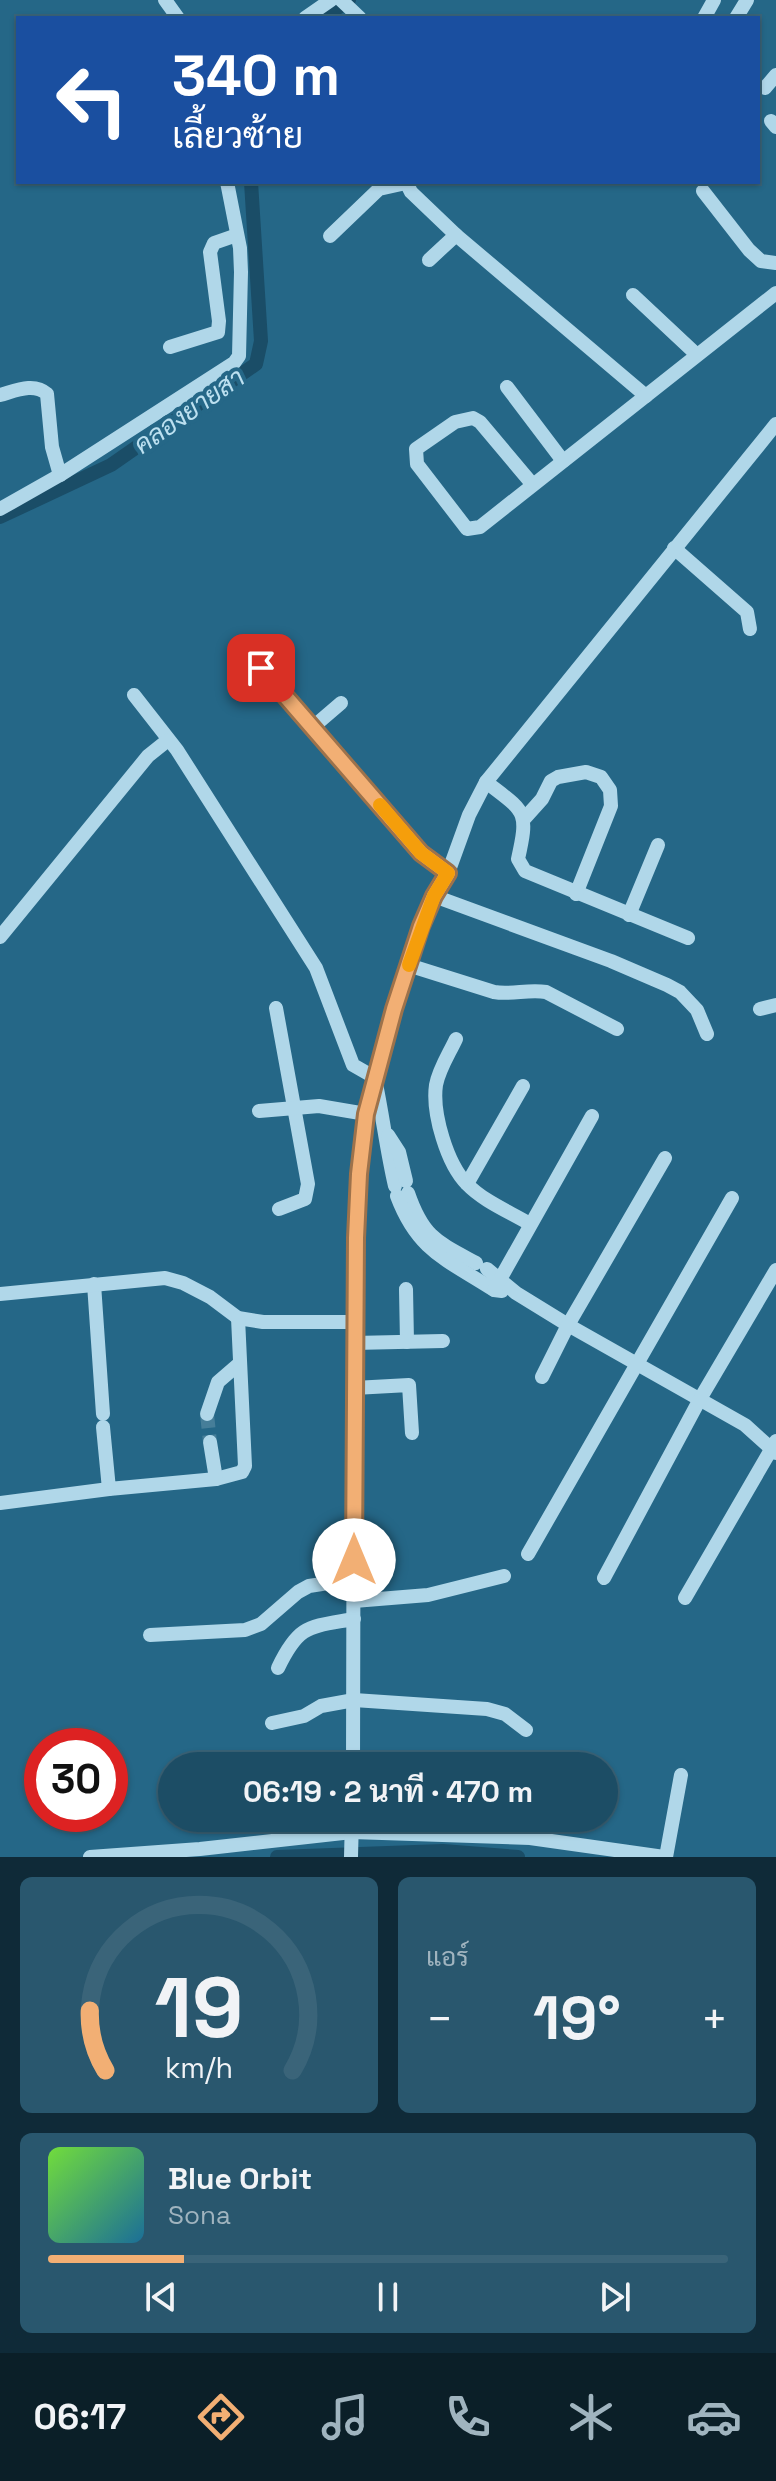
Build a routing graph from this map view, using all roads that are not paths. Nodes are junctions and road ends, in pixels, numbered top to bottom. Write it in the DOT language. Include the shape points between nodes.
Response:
graph roads {
  1 [pos="331,0"];
  2 [pos="341,0"];
  3 [pos="356,15"];
  4 [pos="308,16"];
  5 [pos="776,75"];
  6 [pos="765,88"];
  7 [pos="227,184"];
  8 [pos="398,184"];
  9 [pos="407,184"];
  10 [pos="703,191"];
  11 [pos="237,235"];
  12 [pos="456,235"];
  13 [pos="330,236"];
  14 [pos="429,260"];
  15 [pos="776,263"];
  16 [pos="776,293"];
  17 [pos="633,295"];
  18 [pos="170,347"];
  19 [pos="696,354"];
  20 [pos="507,387"];
  21 [pos="0,395"];
  22 [pos="646,396"];
  23 [pos="776,424"];
  24 [pos="563,461"];
  25 [pos="60,475"];
  26 [pos="533,485"];
  27 [pos="0,509"];
  28 [pos="674,548"];
  29 [pos="750,629"];
  30 [pos="261,668"];
  31 [pos="134,695"];
  32 [pos="341,703"];
  33 [pos="313,727"];
  34 [pos="168,740"];
  35 [pos="486,782"];
  36 [pos="524,819"];
  37 [pos="658,845"];
  38 [pos="448,873"];
  39 [pos="576,894"];
  40 [pos="434,896"];
  41 [pos="629,915"];
  42 [pos="0,937"];
  43 [pos="688,938"];
  44 [pos="408,965"];
  45 [pos="776,1005"];
  46 [pos="276,1008"];
  47 [pos="760,1009"];
  48 [pos="617,1029"];
  49 [pos="707,1034"];
  50 [pos="456,1039"];
  51 [pos="375,1080"];
  52 [pos="523,1086"];
  53 [pos="294,1107"];
  54 [pos="259,1111"];
  55 [pos="366,1114"];
  56 [pos="592,1116"];
  57 [pos="665,1158"];
  58 [pos="467,1184"];
  59 [pos="732,1198"];
  60 [pos="279,1209"];
  61 [pos="530,1224"];
  62 [pos="429,1242"];
  63 [pos="776,1270"];
  64 [pos="94,1284"];
  65 [pos="498,1284"];
  66 [pos="406,1289"];
  67 [pos="0,1294"];
  68 [pos="238,1318"];
  69 [pos="354,1322"];
  70 [pos="568,1325"];
  71 [pos="443,1341"];
  72 [pos="407,1342"];
  73 [pos="354,1343"];
  74 [pos="240,1363"];
  75 [pos="637,1363"];
  76 [pos="542,1377"];
  77 [pos="354,1388"];
  78 [pos="700,1399"];
  79 [pos="207,1414"];
  80 [pos="412,1433"];
  81 [pos="210,1442"];
  82 [pos="775,1447"];
  83 [pos="216,1479"];
  84 [pos="109,1489"];
  85 [pos="0,1503"];
  86 [pos="528,1554"];
  87 [pos="504,1576"];
  88 [pos="604,1578"];
  89 [pos="354,1579"];
  90 [pos="685,1598"];
  91 [pos="354,1601"];
  92 [pos="354,1619"];
  93 [pos="150,1635"];
  94 [pos="278,1668"];
  95 [pos="354,1700"];
  96 [pos="272,1723"];
  97 [pos="526,1730"];
  98 [pos="353,1752"];
  99 [pos="681,1775"];
  100 [pos="352,1838"];
  101 [pos="90,1857"];
  102 [pos="665,1857"];
  1 -- 4 [label="street"];
  2 -- 3 [label="street"];
  5 -- 6 [label="street"];
  7 -- 11 [label="street"];
  8 -- 13 [label="street" via="379,189"];
  9 -- 12 [label="street"];
  10 -- 15 [label="street" via="749,250 761,261"];
  11 -- 18 [label="street" via="214,243 210,252 218,332"];
  11 -- 25 [label="street" via="241,349 234,363"];
  12 -- 14 [label="street"];
  12 -- 22 [label="street"];
  16 -- 19 [label="street"];
  17 -- 19 [label="street"];
  19 -- 22 [label="street"];
  20 -- 24 [label="street"];
  21 -- 25 [label="street" via="34,387 47,394"];
  22 -- 24 [label="street"];
  23 -- 28 [label="street"];
  24 -- 26 [label="street"];
  25 -- 27 [label="street"];
  26 -- 26 [label="street" via="480,527 467,529 417,464 416,449 467,417 480,422"];
  28 -- 29 [label="street" via="747,612"];
  28 -- 35 [label="street"];
  30 -- 33 [label="street"];
  31 -- 34 [label="street"];
  32 -- 33 [label="street"];
  33 -- 38 [label="street" via="421,853"];
  34 -- 42 [label="street" via="148,756"];
  34 -- 51 [label="street" via="316,968 353,1065"];
  35 -- 36 [label="street"];
  35 -- 38 [label="street"];
  36 -- 39 [label="street" via="519,864"];
  36 -- 39 [label="street" via="558,777 586,772 601,777 610,790 611,806"];
  37 -- 41 [label="street"];
  38 -- 40 [label="street"];
  39 -- 41 [label="street"];
  40 -- 44 [label="street"];
  40 -- 49 [label="street" via="667,985 697,1010"];
  41 -- 43 [label="street"];
  44 -- 48 [label="street" via="494,992 546,992"];
  44 -- 51 [label="street"];
  45 -- 47 [label="street"];
  46 -- 53 [label="street"];
  50 -- 58 [label="street" via="439,1074 436,1104 451,1161"];
  51 -- 55 [label="street"];
  51 -- 62 [label="street" via="387,1157"];
  52 -- 58 [label="street"];
  53 -- 54 [label="street"];
  53 -- 55 [label="street"];
  53 -- 60 [label="street" via="308,1193 300,1202"];
  55 -- 69 [label="street"];
  56 -- 61 [label="street"];
  57 -- 70 [label="street"];
  58 -- 61 [label="street"];
  59 -- 75 [label="street"];
  61 -- 65 [label="street"];
  62 -- 65 [label="street"];
  62 -- 65 [label="street" via="482,1266"];
  63 -- 78 [label="street"];
  64 -- 67 [label="street"];
  64 -- 68 [label="street" via="173,1279"];
  64 -- 84 [label="street"];
  65 -- 70 [label="street"];
  66 -- 72 [label="street"];
  68 -- 69 [label="street"];
  68 -- 74 [label="street"];
  69 -- 73 [label="street"];
  70 -- 75 [label="street"];
  70 -- 76 [label="street"];
  71 -- 72 [label="street"];
  72 -- 73 [label="street"];
  73 -- 77 [label="street"];
  74 -- 79 [label="street" via="218,1382"];
  74 -- 83 [label="street" via="244,1468"];
  75 -- 78 [label="street"];
  75 -- 86 [label="street"];
  77 -- 80 [label="street" via="409,1385"];
  77 -- 89 [label="street"];
  78 -- 82 [label="street"];
  78 -- 88 [label="street"];
  81 -- 83 [label="street"];
  82 -- 90 [label="street"];
  83 -- 84 [label="street"];
  84 -- 85 [label="street"];
  87 -- 91 [label="street" via="428,1595"];
  89 -- 91 [label="street"];
  89 -- 93 [label="street" via="309,1586 261,1624 245,1630"];
  91 -- 92 [label="street"];
  92 -- 94 [label="street" via="308,1628 290,1643"];
  92 -- 95 [label="street"];
  95 -- 96 [label="street"];
  95 -- 97 [label="street" via="487,1709 505,1714"];
  95 -- 98 [label="street"];
  99 -- 102 [label="street"];
  100 -- 101 [label="street"];
  100 -- 102 [label="street" via="530,1838"];
}
